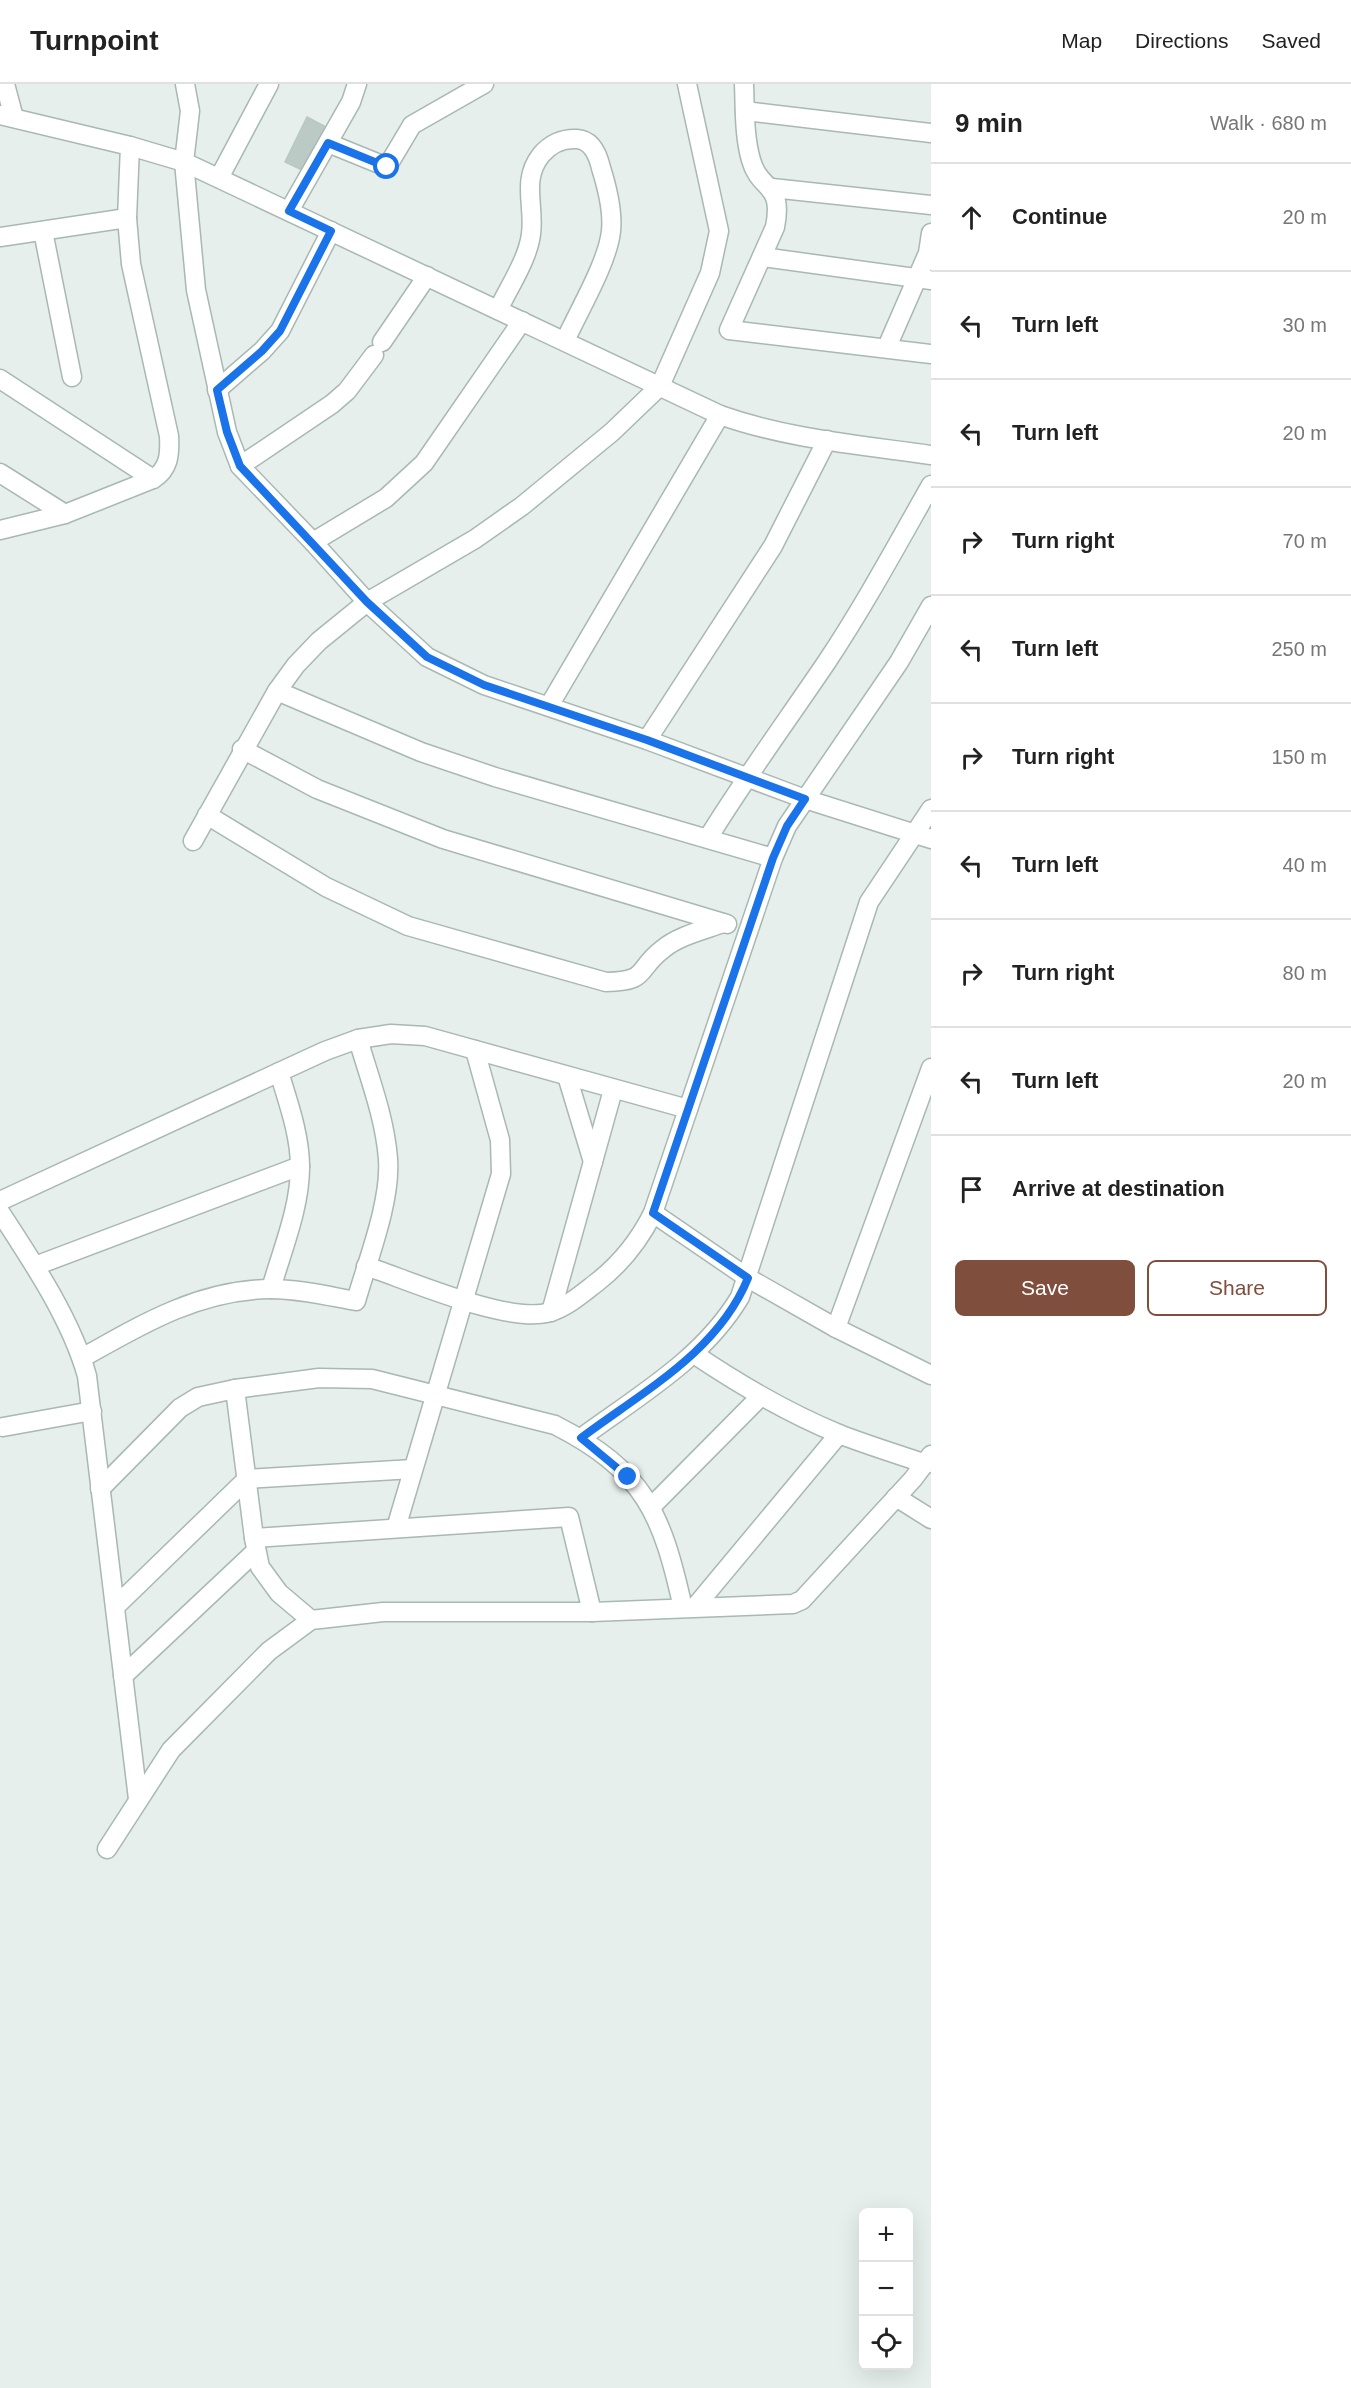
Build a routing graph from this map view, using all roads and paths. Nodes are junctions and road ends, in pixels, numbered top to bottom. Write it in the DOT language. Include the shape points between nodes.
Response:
graph roads {
  1 [pos="5,84"];
  2 [pos="185,84"];
  3 [pos="269,84"];
  4 [pos="357,84"];
  5 [pos="484,84"];
  6 [pos="687,84"];
  7 [pos="744,84"];
  8 [pos="745,111"];
  9 [pos="7,116"];
  10 [pos="931,133"];
  11 [pos="931,140"];
  12 [pos="328,143"];
  13 [pos="130,146"];
  14 [pos="184,162"];
  15 [pos="219,178"];
  16 [pos="772,188"];
  17 [pos="931,206"];
  18 [pos="289,211"];
  19 [pos="127,218"];
  20 [pos="43,231"];
  21 [pos="331,231"];
  22 [pos="931,233"];
  23 [pos="0,237"];
  24 [pos="762,257"];
  25 [pos="427,276"];
  26 [pos="924,279"];
  27 [pos="498,310"];
  28 [pos="522,321"];
  29 [pos="565,341"];
  30 [pos="887,347"];
  31 [pos="931,354"];
  32 [pos="72,376"];
  33 [pos="0,379"];
  34 [pos="660,386"];
  35 [pos="217,390"];
  36 [pos="720,415"];
  37 [pos="827,441"];
  38 [pos="931,455"];
  39 [pos="240,466"];
  40 [pos="0,473"];
  41 [pos="153,479"];
  42 [pos="931,485"];
  43 [pos="65,514"];
  44 [pos="0,530"];
  45 [pos="313,542"];
  46 [pos="367,602"];
  47 [pos="931,606"];
  48 [pos="277,691"];
  49 [pos="549,706"];
  50 [pos="647,740"];
  51 [pos="242,749"];
  52 [pos="746,777"];
  53 [pos="805,799"];
  54 [pos="931,809"];
  55 [pos="207,815"];
  56 [pos="923,837"];
  57 [pos="708,838"];
  58 [pos="193,841"];
  59 [pos="773,858"];
  60 [pos="723,922"];
  61 [pos="748,931"];
  62 [pos="358,1039"];
  63 [pos="475,1050"];
  64 [pos="931,1068"];
  65 [pos="279,1072"];
  66 [pos="567,1076"];
  67 [pos="613,1090"];
  68 [pos="688,1109"];
  69 [pos="593,1162"];
  70 [pos="300,1166"];
  71 [pos="0,1201"];
  72 [pos="0,1212"];
  73 [pos="653,1213"];
  74 [pos="36,1266"];
  75 [pos="366,1266"];
  76 [pos="748,1278"];
  77 [pos="271,1289"];
  78 [pos="464,1300"];
  79 [pos="551,1312"];
  80 [pos="836,1328"];
  81 [pos="694,1354"];
  82 [pos="82,1358"];
  83 [pos="931,1375"];
  84 [pos="235,1389"];
  85 [pos="436,1393"];
  86 [pos="761,1396"];
  87 [pos="92,1412"];
  88 [pos="3,1427"];
  89 [pos="838,1434"];
  90 [pos="581,1438"];
  91 [pos="928,1460"];
  92 [pos="413,1468"];
  93 [pos="247,1479"];
  94 [pos="99,1489"];
  95 [pos="896,1497"];
  96 [pos="651,1507"];
  97 [pos="931,1519"];
  98 [pos="396,1528"];
  99 [pos="255,1544"];
  100 [pos="116,1606"];
  101 [pos="689,1608"];
  102 [pos="592,1612"];
  103 [pos="311,1620"];
  104 [pos="123,1676"];
  105 [pos="138,1798"];
  106 [pos="107,1849"];
  1 -- 9 [label="street"];
  2 -- 14 [label="street" via="190,111"];
  3 -- 15 [label="street"];
  4 -- 12 [label="street"];
  5 -- 12 [label="street" via="412,124 387,167"];
  6 -- 34 [label="street" via="719,231 710,273"];
  7 -- 8 [label="street"];
  8 -- 10 [label="street"];
  8 -- 16 [label="street" via="751,160 756,172"];
  9 -- 13 [label="street"];
  10 -- 11 [label="street"];
  12 -- 18 [label="street"];
  13 -- 14 [label="street"];
  13 -- 19 [label="street"];
  14 -- 15 [label="street"];
  14 -- 35 [label="street" via="196,290"];
  15 -- 18 [label="street"];
  16 -- 17 [label="street"];
  16 -- 24 [label="street" via="778,210"];
  18 -- 21 [label="street"];
  19 -- 20 [label="street"];
  19 -- 41 [label="street" via="132,273 169,436 168,463 162,474"];
  20 -- 23 [label="street"];
  20 -- 32 [label="street"];
  21 -- 25 [label="street"];
  21 -- 35 [label="street" via="280,331"];
  22 -- 26 [label="street"];
  24 -- 26 [label="street"];
  24 -- 30 [label="street" via="729,330"];
  25 -- 27 [label="street"];
  25 -- 39 [label="street" via="347,391"];
  26 -- 30 [label="street"];
  27 -- 28 [label="street"];
  27 -- 29 [label="street" via="531,236 529,189 534,166 553,144 568,138 582,139 591,144 598,158 611,231 604,256"];
  28 -- 29 [label="street"];
  28 -- 45 [label="street" via="424,463 386,498"];
  29 -- 34 [label="street"];
  30 -- 31 [label="street"];
  33 -- 41 [label="street"];
  34 -- 36 [label="street"];
  34 -- 46 [label="street" via="612,432 522,506 476,539"];
  35 -- 39 [label="street"];
  36 -- 37 [label="street" via="752,426"];
  36 -- 49 [label="street"];
  37 -- 38 [label="street"];
  37 -- 50 [label="street" via="773,546"];
  39 -- 45 [label="street"];
  40 -- 43 [label="street"];
  41 -- 43 [label="street"];
  42 -- 52 [label="street" via="826,662"];
  43 -- 44 [label="street"];
  45 -- 46 [label="street"];
  46 -- 48 [label="street" via="320,641"];
  46 -- 49 [label="street" via="427,657 449,670"];
  47 -- 53 [label="street" via="899,662"];
  48 -- 51 [label="street"];
  48 -- 57 [label="street" via="421,752"];
  49 -- 50 [label="street"];
  50 -- 52 [label="street"];
  51 -- 55 [label="street"];
  51 -- 60 [label="street" via="317,789 443,839"];
  52 -- 53 [label="street"];
  52 -- 57 [label="street"];
  53 -- 56 [label="street"];
  53 -- 59 [label="street"];
  54 -- 56 [label="street"];
  55 -- 58 [label="street"];
  55 -- 60 [label="street" via="326,887 408,926 606,982 628,982 641,976 663,948"];
  56 -- 76 [label="street" via="869,902"];
  57 -- 59 [label="street"];
  59 -- 61 [label="street"];
  60 -- 61 [label="street"];
  61 -- 68 [label="street"];
  62 -- 63 [label="street" via="391,1034 425,1036"];
  62 -- 65 [label="street"];
  62 -- 75 [label="street" via="388,1160 382,1208"];
  63 -- 66 [label="street"];
  63 -- 78 [label="street" via="502,1159 496,1194"];
  64 -- 80 [label="street"];
  65 -- 70 [label="street" via="292,1114"];
  65 -- 71 [label="street"];
  66 -- 67 [label="street"];
  66 -- 69 [label="street"];
  67 -- 68 [label="street"];
  67 -- 69 [label="street"];
  68 -- 73 [label="street"];
  69 -- 79 [label="street"];
  70 -- 74 [label="street"];
  70 -- 77 [label="street" via="297,1196"];
  72 -- 74 [label="street"];
  73 -- 76 [label="street"];
  73 -- 79 [label="street" via="640,1239 624,1258 579,1296"];
  74 -- 82 [label="street"];
  75 -- 77 [label="street" via="356,1301"];
  75 -- 78 [label="street"];
  76 -- 80 [label="street"];
  76 -- 81 [label="street" via="728,1316"];
  77 -- 82 [label="street" via="208,1297 181,1306"];
  78 -- 79 [label="street" via="530,1316"];
  78 -- 85 [label="street"];
  80 -- 83 [label="street"];
  81 -- 86 [label="street"];
  81 -- 90 [label="street"];
  82 -- 87 [label="street"];
  84 -- 85 [label="street" via="346,1377"];
  84 -- 93 [label="street"];
  84 -- 94 [label="street" via="198,1397 180,1408"];
  85 -- 90 [label="street" via="555,1425"];
  85 -- 92 [label="street"];
  86 -- 89 [label="street"];
  86 -- 96 [label="street"];
  87 -- 88 [label="street"];
  87 -- 94 [label="street"];
  89 -- 91 [label="street"];
  89 -- 101 [label="street"];
  90 -- 96 [label="street" via="628,1477"];
  91 -- 95 [label="street"];
  92 -- 93 [label="street"];
  92 -- 98 [label="street"];
  93 -- 99 [label="street"];
  93 -- 100 [label="street"];
  94 -- 100 [label="street"];
  95 -- 97 [label="street"];
  95 -- 101 [label="street" via="801,1600 793,1604"];
  96 -- 101 [label="street"];
  98 -- 99 [label="street"];
  98 -- 102 [label="street" via="569,1517"];
  99 -- 103 [label="street" via="268,1580"];
  99 -- 104 [label="street"];
  100 -- 104 [label="street"];
  101 -- 102 [label="street"];
  102 -- 103 [label="street" via="383,1612"];
  103 -- 105 [label="street" via="269,1651 171,1750"];
  104 -- 105 [label="street"];
  105 -- 106 [label="street"];
}
